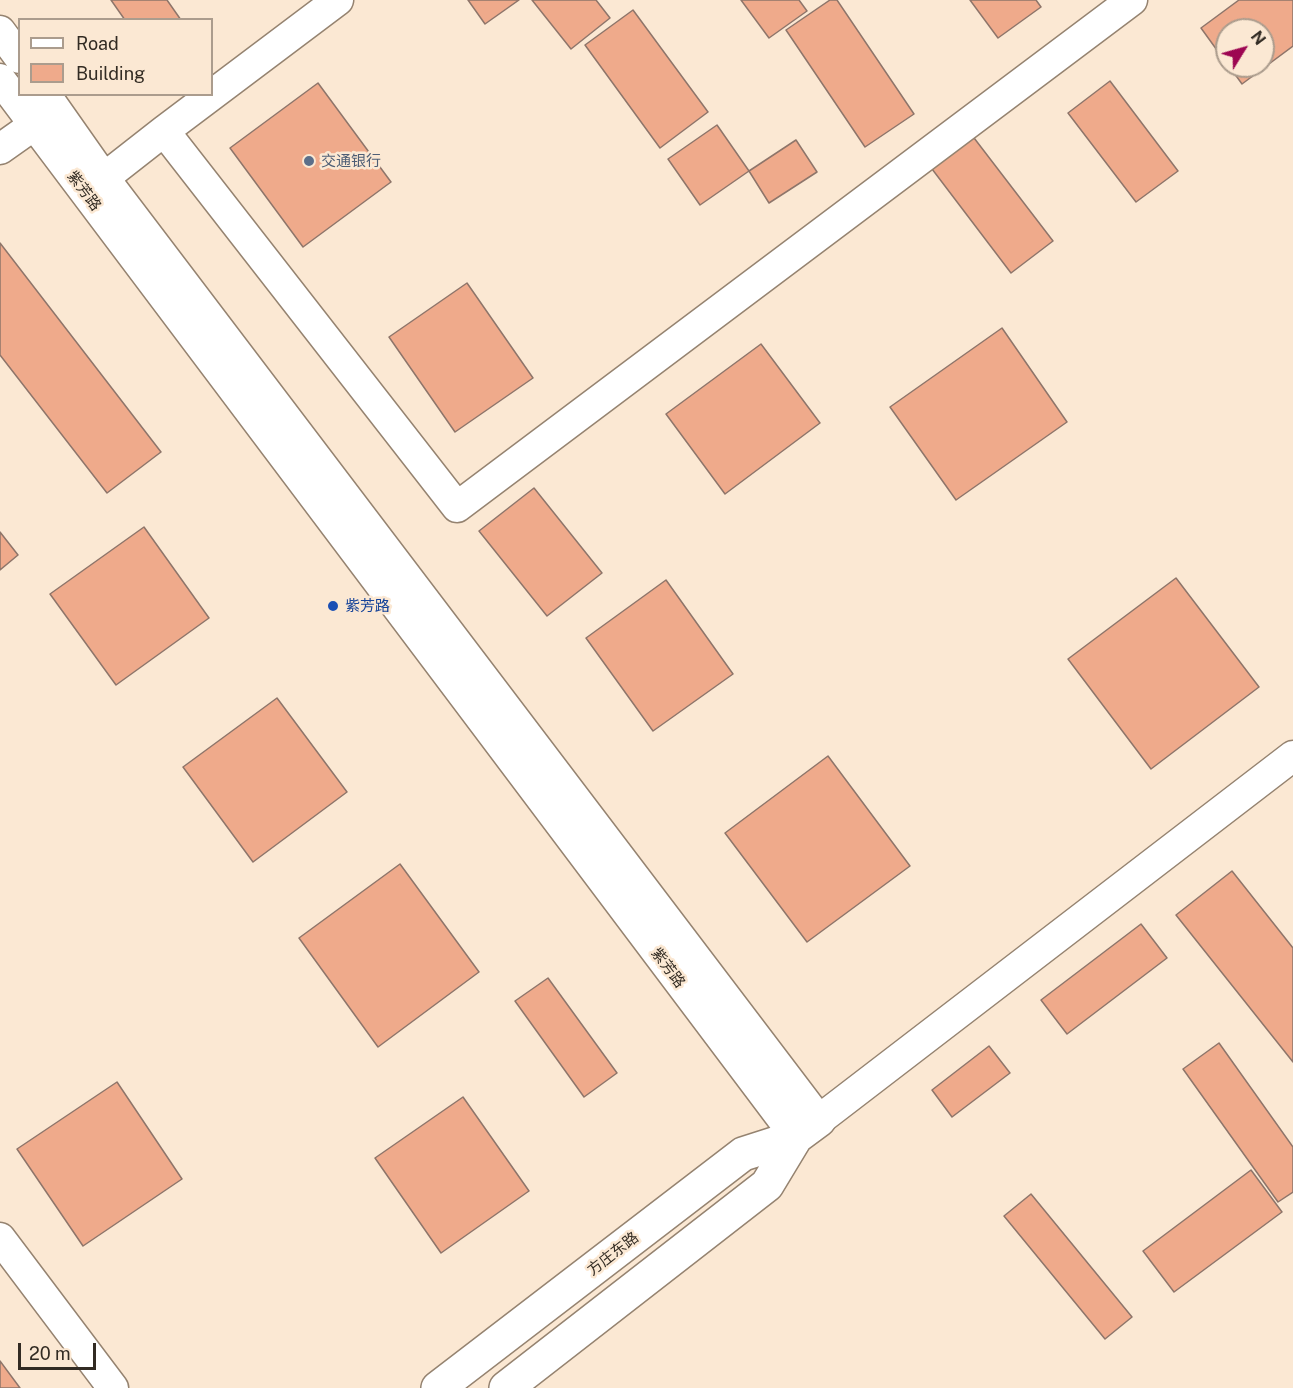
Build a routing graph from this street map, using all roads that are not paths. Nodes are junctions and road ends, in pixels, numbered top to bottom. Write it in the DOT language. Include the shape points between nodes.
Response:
graph roads {
  1 [pos="338,0"];
  2 [pos="1132,0"];
  3 [pos="0,31"];
  4 [pos="18,55"];
  5 [pos="0,78"];
  6 [pos="213,94"];
  7 [pos="46,96"];
  8 [pos="210,96"];
  9 [pos="34,125"];
  10 [pos="164,131"];
  11 [pos="0,149"];
  12 [pos="104,178"];
  13 [pos="1293,756"];
  14 [pos="808,1129"];
  15 [pos="0,1238"];
  16 [pos="113,1388"];
  17 [pos="438,1388"];
  18 [pos="506,1388"];
  1 -- 6 [label="street"];
  2 -- 10 [label="street" via="457,507"];
  3 -- 4 [label="street"];
  5 -- 9 [label="street, 紫芳路"];
  7 -- 12 [label="street, 紫芳路"];
  8 -- 10 [label="street"];
  9 -- 11 [label="street"];
  9 -- 14 [label="street, 紫芳路"];
  10 -- 12 [label="street"];
  12 -- 14 [label="street, 紫芳路"];
  13 -- 14 [label="street"];
  14 -- 17 [label="main road, 方庄东路" via="743,1154"];
  14 -- 18 [label="main road" via="768,1185"];
  15 -- 16 [label="street"];
}
